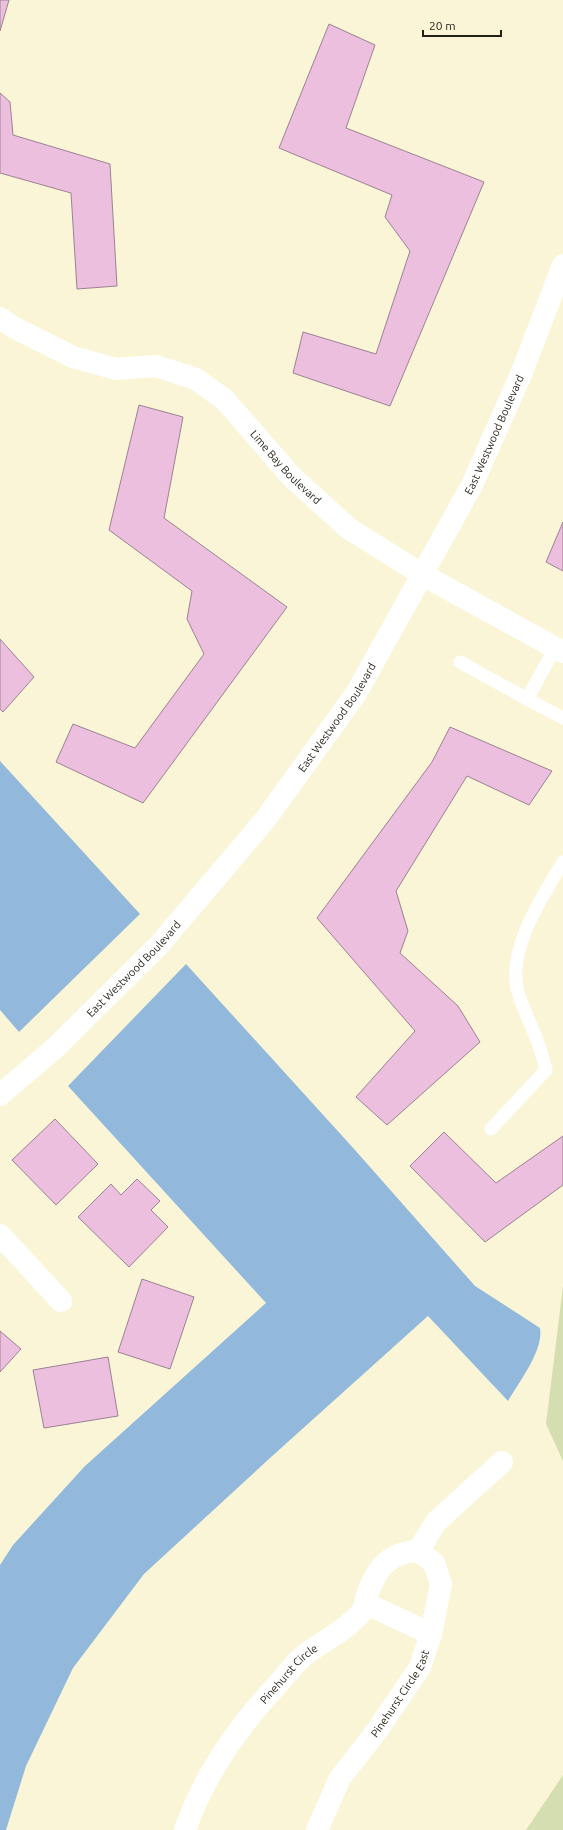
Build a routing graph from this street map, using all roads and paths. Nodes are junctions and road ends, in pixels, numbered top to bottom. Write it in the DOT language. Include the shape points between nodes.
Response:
graph roads {
  1 [pos="563,265"];
  2 [pos="0,318"];
  3 [pos="423,575"];
  4 [pos="559,650"];
  5 [pos="460,662"];
  6 [pos="526,699"];
  7 [pos="563,718"];
  8 [pos="563,862"];
  9 [pos="0,1095"];
  10 [pos="491,1129"];
  11 [pos="0,1235"];
  12 [pos="61,1301"];
  13 [pos="502,1462"];
  14 [pos="418,1551"];
  15 [pos="365,1603"];
  16 [pos="431,1634"];
  17 [pos="185,1830"];
  18 [pos="317,1830"];
  1 -- 3 [label="street, East Westwood Boulevard" via="522,372 476,478"];
  2 -- 3 [label="street, Lime Bay Boulevard" via="13,327 74,356 116,369 156,366 196,379 225,400 292,476 348,528"];
  3 -- 4 [label="street, Lime Bay Boulevard"];
  3 -- 9 [label="street, East Westwood Boulevard" via="357,692 265,820 159,945 55,1048"];
  4 -- 6 [label="lane"];
  5 -- 6 [label="lane"];
  6 -- 7 [label="lane"];
  8 -- 10 [label="lane" via="541,899 521,942 516,967 517,991 546,1070"];
  11 -- 12 [label="street"];
  13 -- 14 [label="street" via="436,1522"];
  14 -- 15 [label="street, Pinehurst Circle" via="405,1552 384,1563 371,1583"];
  14 -- 16 [label="street, Pinehurst Circle East" via="434,1563 441,1584"];
  15 -- 16 [label="street"];
  15 -- 17 [label="street, Pinehurst Circle" via="362,1613 343,1631 306,1654 263,1700 224,1749 194,1803"];
  16 -- 18 [label="street, Pinehurst Circle East" via="420,1668 376,1732 340,1778"];
}
